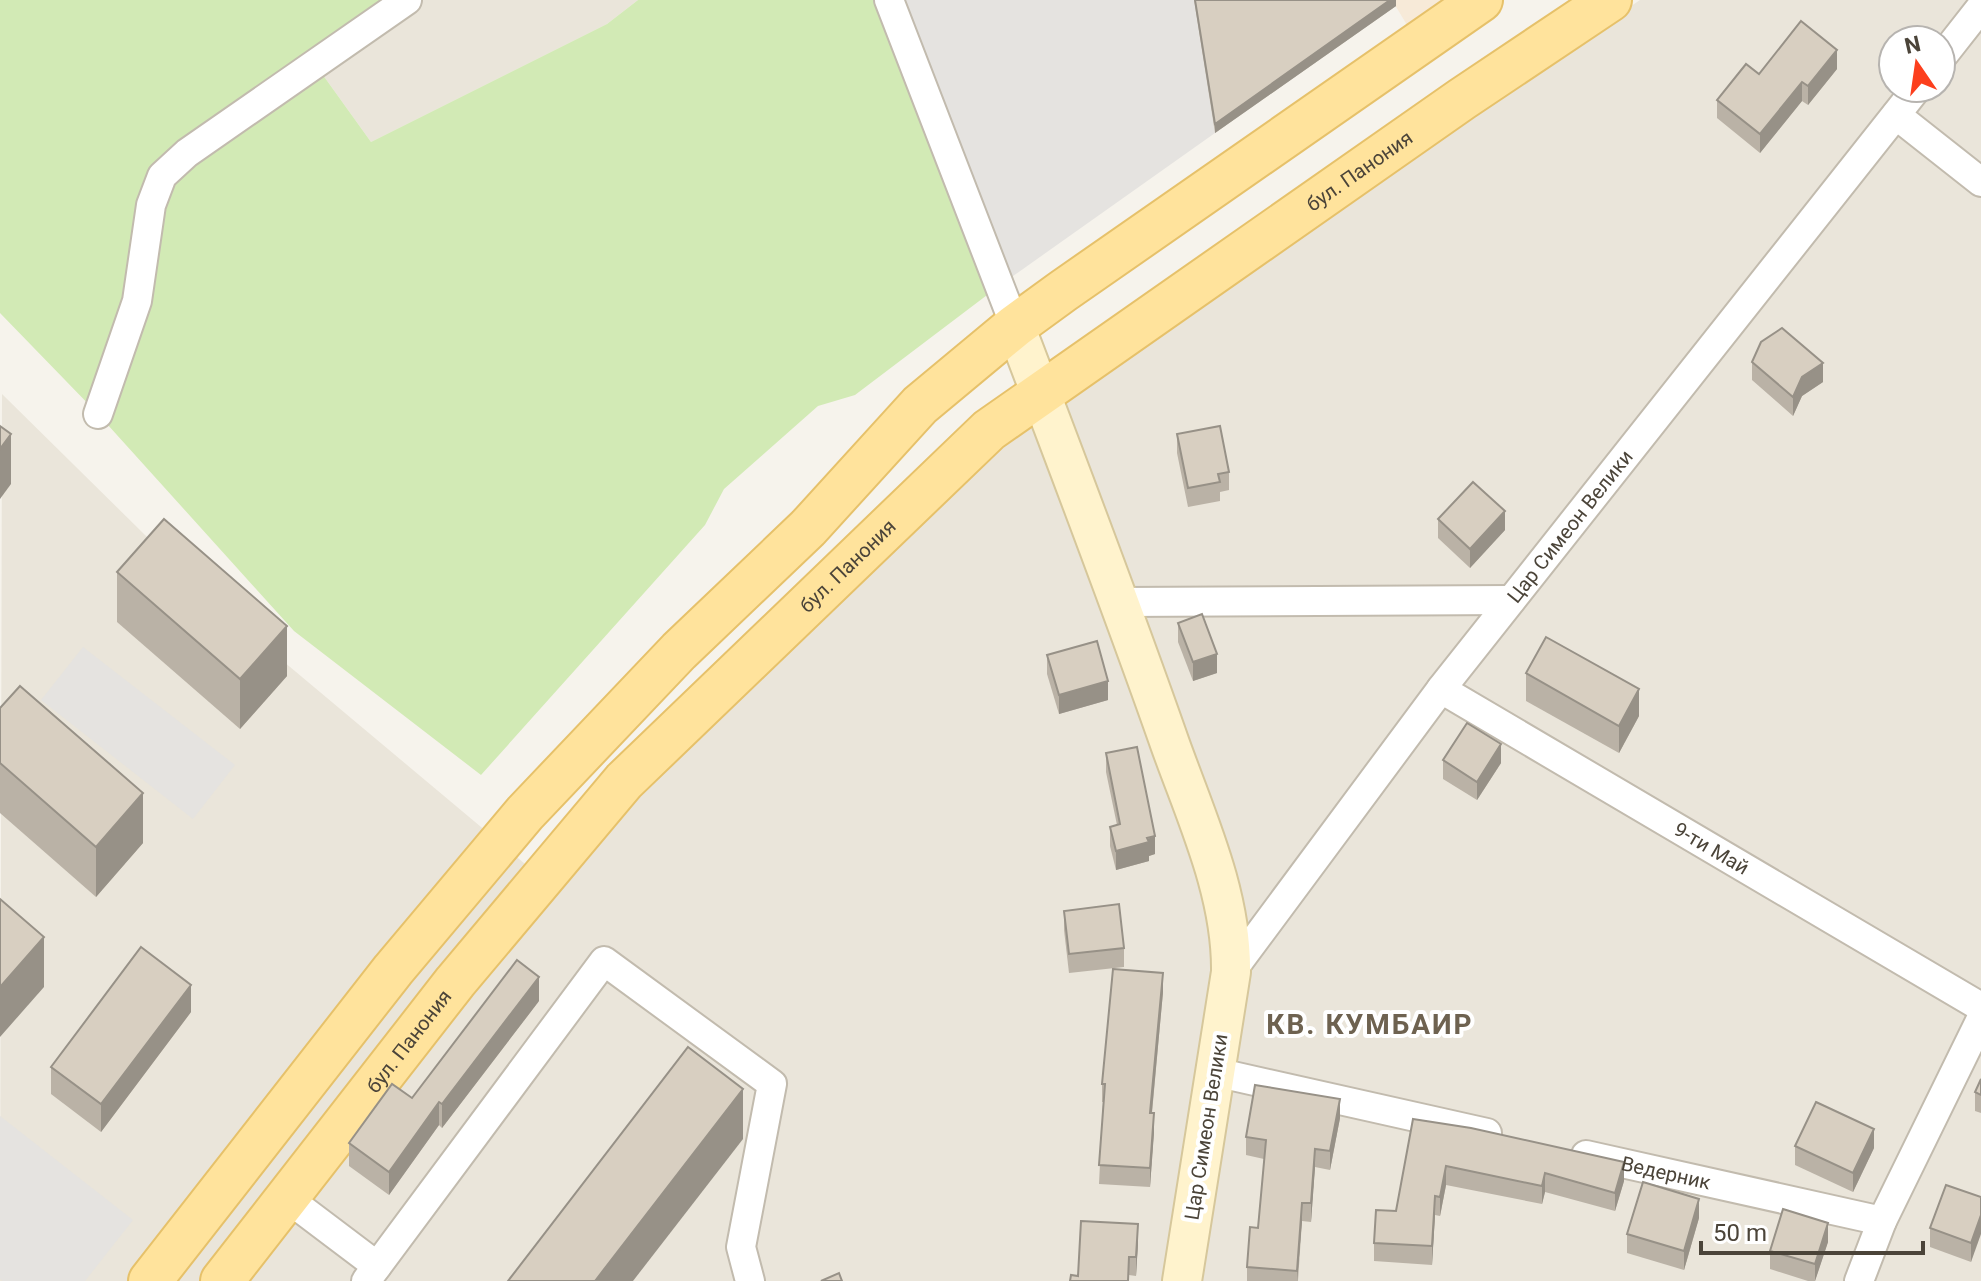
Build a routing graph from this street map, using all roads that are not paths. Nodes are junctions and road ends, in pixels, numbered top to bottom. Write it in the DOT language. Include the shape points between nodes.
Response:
graph roads {
  1 [pos="407,0"];
  2 [pos="889,0"];
  3 [pos="1481,0"];
  4 [pos="1610,0"];
  5 [pos="1981,7"];
  6 [pos="1957,38"];
  7 [pos="1905,104"];
  8 [pos="1896,115"];
  9 [pos="1981,182"];
  10 [pos="1015,326"];
  11 [pos="1041,394"];
  12 [pos="98,414"];
  13 [pos="1511,600"];
  14 [pos="1121,602"];
  15 [pos="1441,689"];
  16 [pos="1231,972"];
  17 [pos="1981,1007"];
  18 [pos="1981,1019"];
  19 [pos="1215,1072"];
  20 [pos="1510,1138"];
  21 [pos="1556,1148"];
  22 [pos="287,1198"];
  23 [pos="1882,1221"];
  24 [pos="371,1274"];
  25 [pos="150,1281"];
  26 [pos="222,1281"];
  27 [pos="750,1281"];
  28 [pos="1182,1281"];
  29 [pos="1859,1281"];
  1 -- 12 [label="street" via="187,153 162,176 151,205 137,301"];
  2 -- 10 [label="street"];
  3 -- 10 [label="main road"];
  4 -- 11 [label="main road, бул. Панония"];
  5 -- 6 [label="street"];
  7 -- 8 [label="street, Цар Симеон Велики"];
  8 -- 9 [label="street"];
  8 -- 13 [label="street, Цар Симеон Велики"];
  10 -- 11 [label="main road, Цар Симеон Велики"];
  10 -- 25 [label="main road" via="920,405 808,528 679,651 525,813 393,970"];
  11 -- 14 [label="main road, Цар Симеон Велики"];
  11 -- 22 [label="main road, бул. Панония" via="989,430 624,781 455,982"];
  13 -- 14 [label="street"];
  13 -- 15 [label="street, Цар Симеон Велики"];
  14 -- 16 [label="main road, Цар Симеон Велики" via="1214,866 1231,942"];
  15 -- 16 [label="street, Цар Симеон Велики"];
  15 -- 17 [label="street, 9-ти Май"];
  16 -- 19 [label="main road, Цар Симеон Велики"];
  18 -- 23 [label="street"];
  19 -- 20 [label="street"];
  19 -- 28 [label="main road, Цар Симеон Велики"];
  21 -- 23 [label="street, Ведерник"];
  22 -- 24 [label="street"];
  22 -- 26 [label="main road, бул. Панония"];
  23 -- 29 [label="street"];
  24 -- 27 [label="street" via="604,961 772,1084 741,1247"];
}
